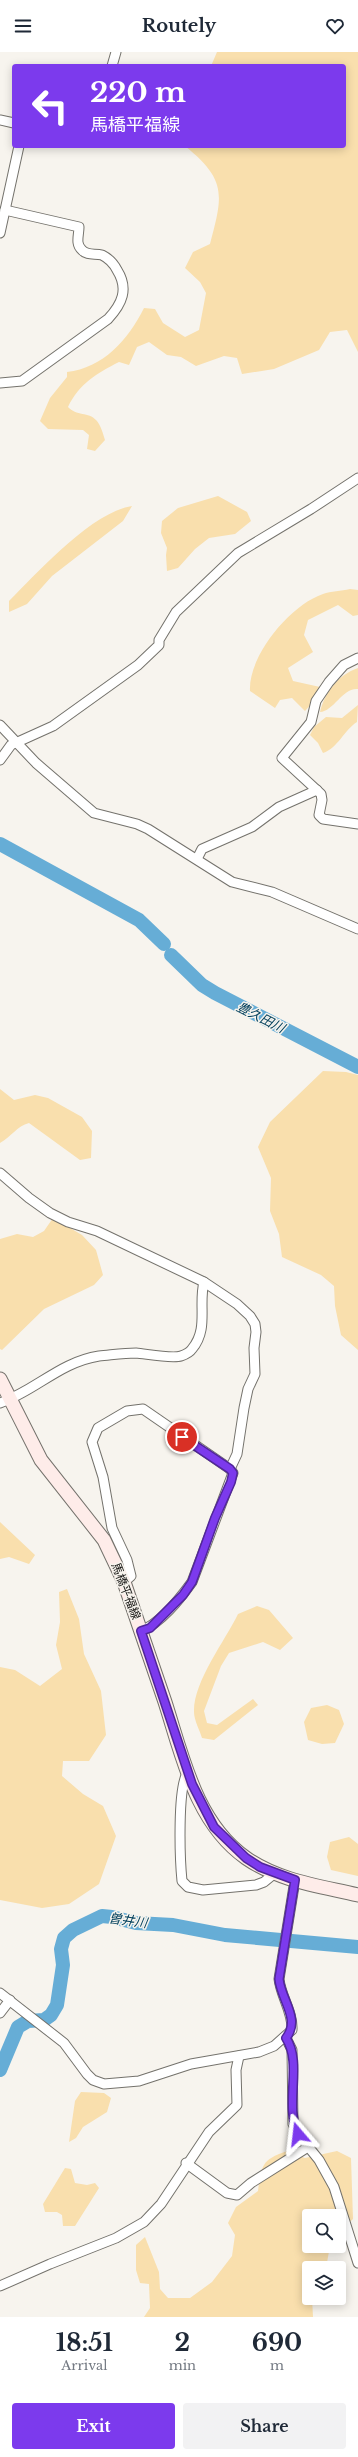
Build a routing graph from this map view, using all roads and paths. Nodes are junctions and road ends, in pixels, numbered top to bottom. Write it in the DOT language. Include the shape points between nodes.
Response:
graph roads {
  1 [pos="116,52"];
  2 [pos="113,64"];
  3 [pos="0,120"];
  4 [pos="12,123"];
  5 [pos="19,148"];
  6 [pos="5,210"];
  7 [pos="0,233"];
  8 [pos="0,383"];
  9 [pos="358,478"];
  10 [pos="358,658"];
  11 [pos="0,724"];
  12 [pos="16,742"];
  13 [pos="0,760"];
  14 [pos="317,790"];
  15 [pos="358,824"];
  16 [pos="197,860"];
  17 [pos="358,929"];
  18 [pos="0,1173"];
  19 [pos="204,1282"];
  20 [pos="0,1379"];
  21 [pos="5,1401"];
  22 [pos="230,1469"];
  23 [pos="124,1582"];
  24 [pos="141,1631"];
  25 [pos="188,1772"];
  26 [pos="276,1873"];
  27 [pos="295,1880"];
  28 [pos="358,1894"];
  29 [pos="0,1993"];
  30 [pos="10,2000"];
  31 [pos="0,2013"];
  32 [pos="286,2038"];
  33 [pos="239,2056"];
  34 [pos="308,2147"];
  35 [pos="186,2163"];
  36 [pos="358,2263"];
  37 [pos="0,2286"];
  1 -- 2 [label="street"];
  3 -- 4 [label="street"];
  5 -- 6 [label="street"];
  6 -- 7 [label="street"];
  6 -- 8 [label="street" via="79,227 78,245 81,250 86,254 101,255 110,261 121,276 124,287 119,306 108,319 22,381"];
  9 -- 12 [label="street" via="238,553 176,612 161,636 159,645 138,665 53,726 36,736"];
  10 -- 14 [label="street" via="344,665 329,682 316,701 311,722 282,758"];
  11 -- 12 [label="street"];
  12 -- 13 [label="street"];
  12 -- 16 [label="street" via="36,763 94,813 137,824"];
  14 -- 15 [label="street" via="322,800 319,810 323,819"];
  14 -- 16 [label="street" via="279,806 236,836 202,849"];
  16 -- 17 [label="street" via="232,882 272,892"];
  18 -- 19 [label="street" via="50,1213 97,1231"];
  19 -- 21 [label="street" via="203,1323 191,1351 181,1356 133,1353 98,1356 56,1371"];
  19 -- 22 [label="street" via="237,1304 255,1324 256,1374 248,1389 238,1448"];
  20 -- 21 [label="main road, 馬橋平福線"];
  21 -- 23 [label="main road, 馬橋平福線" via="49,1471 104,1540"];
  22 -- 23 [label="street" via="144,1409 127,1410 98,1428 92,1442 103,1477 112,1528 127,1560 131,1576"];
  22 -- 24 [label="street" via="233,1473 231,1482 192,1582 183,1595 150,1628"];
  23 -- 24 [label="main road, 馬橋平福線"];
  24 -- 25 [label="main road, 馬橋平福線"];
  25 -- 26 [label="main road, 馬橋平福線" via="204,1810 220,1835 246,1858"];
  25 -- 26 [label="street" via="184,1778 181,1799 182,1881 188,1887 203,1890 256,1885"];
  26 -- 27 [label="main road, 馬橋平福線"];
  27 -- 28 [label="main road, 馬橋平福線"];
  27 -- 32 [label="street" via="279,1979 281,1992 292,2020 292,2030"];
  29 -- 30 [label="street"];
  30 -- 31 [label="street"];
  30 -- 33 [label="street" via="72,2052 93,2080 104,2084 139,2081 191,2064"];
  32 -- 33 [label="street" via="259,2052"];
  32 -- 34 [label="street" via="292,2050 293,2124"];
  33 -- 35 [label="street" via="236,2070 237,2105 209,2132"];
  34 -- 35 [label="street" via="255,2180 237,2195 227,2193"];
  34 -- 36 [label="street" via="319,2160 339,2198"];
  35 -- 37 [label="street" via="161,2204 144,2222 116,2238"];
}
